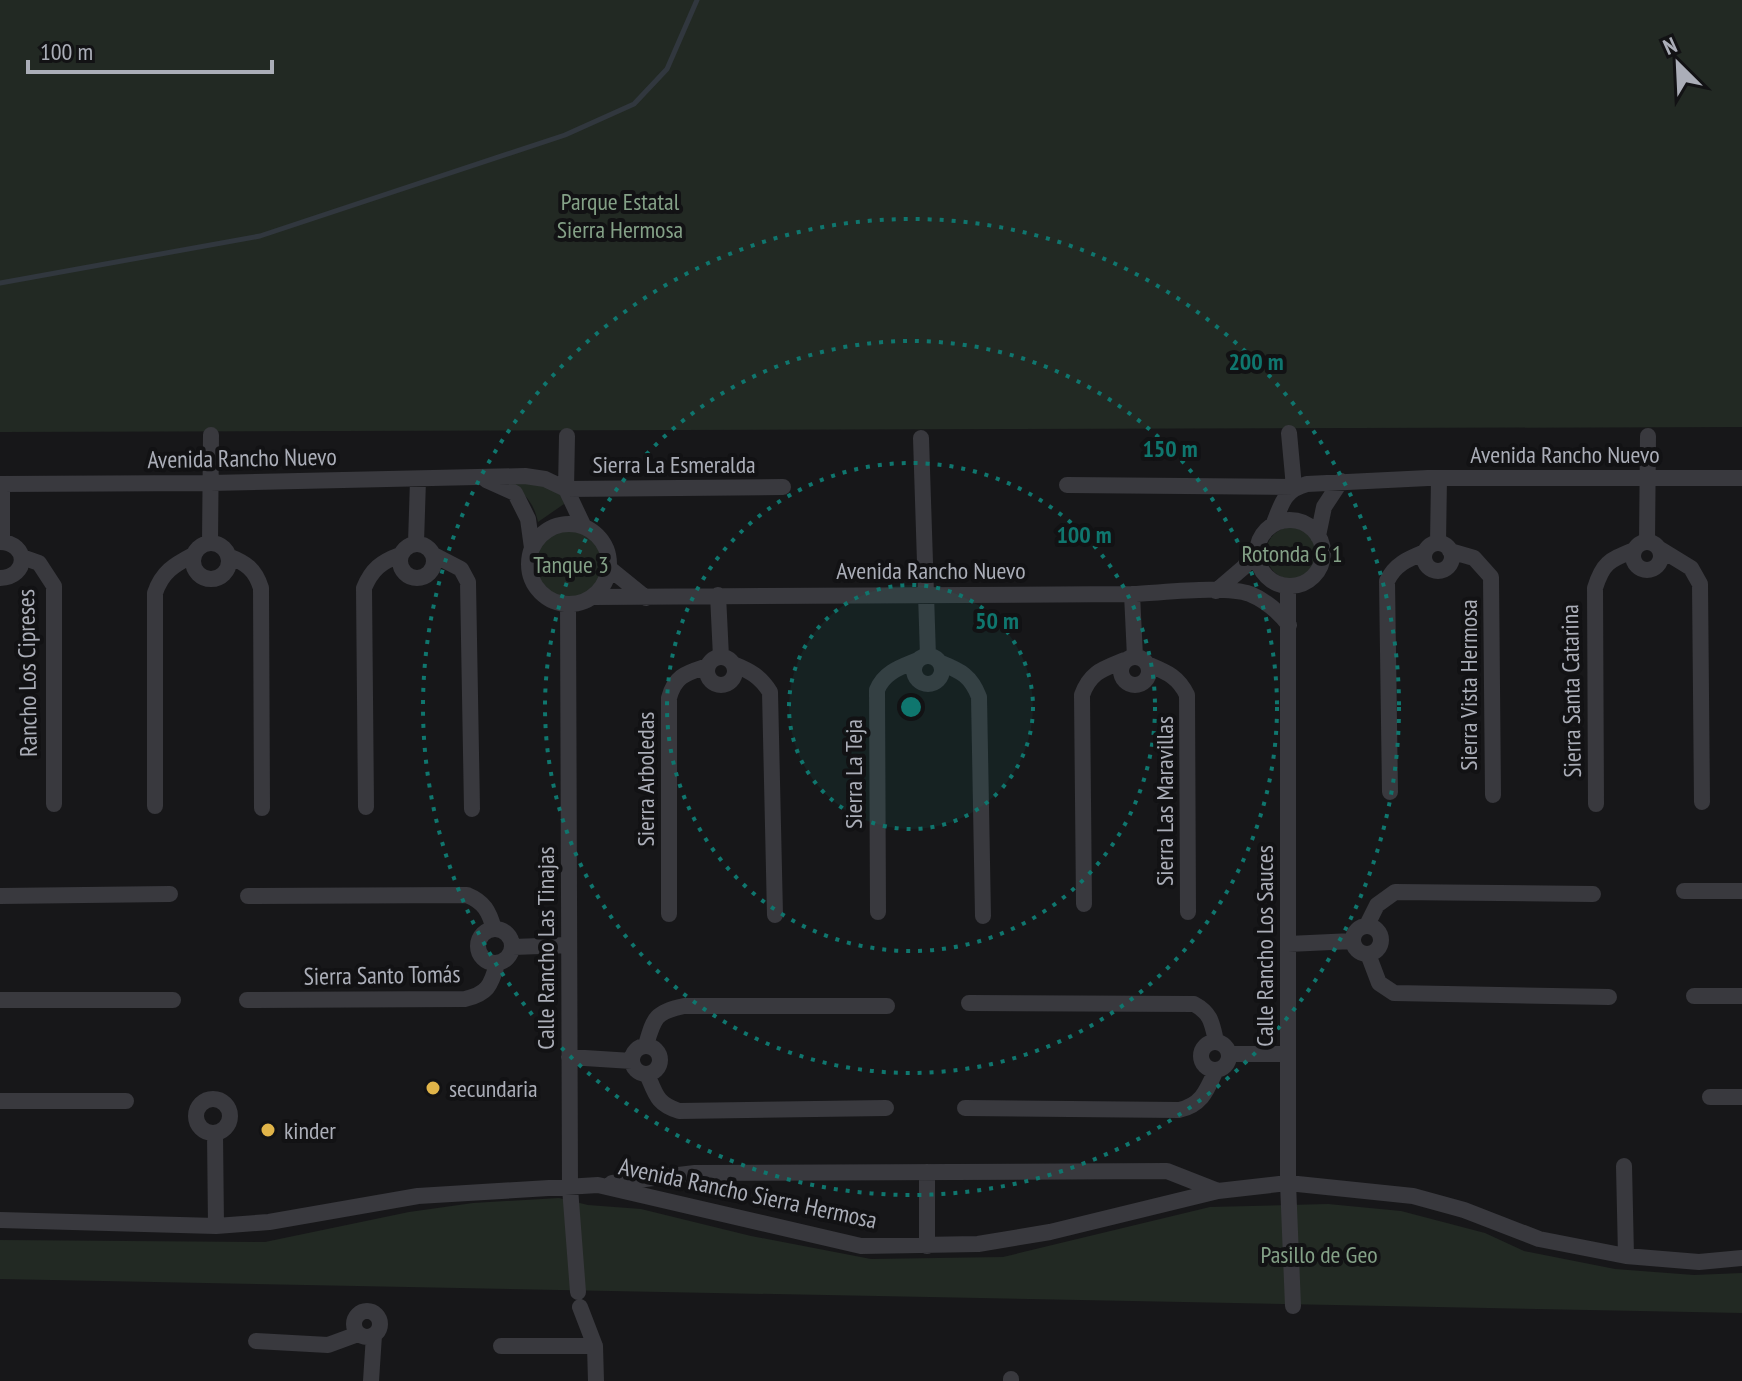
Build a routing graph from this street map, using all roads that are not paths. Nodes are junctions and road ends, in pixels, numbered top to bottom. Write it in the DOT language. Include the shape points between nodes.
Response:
graph roads {
  1 [pos="1289,433"];
  2 [pos="211,435"];
  3 [pos="567,436"];
  4 [pos="1648,436"];
  5 [pos="921,438"];
  6 [pos="1439,478"];
  7 [pos="1742,478"];
  8 [pos="485,479"];
  9 [pos="1647,479"];
  10 [pos="418,480"];
  11 [pos="1341,481"];
  12 [pos="210,483"];
  13 [pos="1,484"];
  14 [pos="1067,485"];
  15 [pos="783,487"];
  16 [pos="1294,487"];
  17 [pos="566,489"];
  18 [pos="1274,523"];
  19 [pos="584,527"];
  20 [pos="1318,536"];
  21 [pos="1,541"];
  22 [pos="210,543"];
  23 [pos="416,543"];
  24 [pos="1257,547"];
  25 [pos="1647,547"];
  26 [pos="532,548"];
  27 [pos="1438,548"];
  28 [pos="193,555"];
  29 [pos="400,555"];
  30 [pos="434,555"];
  31 [pos="228,556"];
  32 [pos="22,557"];
  33 [pos="609,568"];
  34 [pos="0,578"];
  35 [pos="1281,584"];
  36 [pos="1216,591"];
  37 [pos="1248,593"];
  38 [pos="925,594"];
  39 [pos="1132,594"];
  40 [pos="718,595"];
  41 [pos="593,597"];
  42 [pos="646,598"];
  43 [pos="568,604"];
  44 [pos="1289,625"];
  45 [pos="929,660"];
  46 [pos="1136,660"];
  47 [pos="721,662"];
  48 [pos="1390,792"];
  49 [pos="1493,795"];
  50 [pos="1702,802"];
  51 [pos="54,804"];
  52 [pos="1596,804"];
  53 [pos="155,806"];
  54 [pos="366,807"];
  55 [pos="262,808"];
  56 [pos="472,809"];
  57 [pos="1684,891"];
  58 [pos="1742,891"];
  59 [pos="170,894"];
  60 [pos="1593,894"];
  61 [pos="0,896"];
  62 [pos="248,896"];
  63 [pos="1084,904"];
  64 [pos="878,912"];
  65 [pos="1188,912"];
  66 [pos="669,914"];
  67 [pos="775,915"];
  68 [pos="983,916"];
  69 [pos="1367,925"];
  70 [pos="494,929"];
  71 [pos="1353,941"];
  72 [pos="1288,944"];
  73 [pos="568,945"];
  74 [pos="513,947"];
  75 [pos="1368,954"];
  76 [pos="497,964"];
  77 [pos="1694,996"];
  78 [pos="1742,996"];
  79 [pos="1609,997"];
  80 [pos="0,1000"];
  81 [pos="173,1000"];
  82 [pos="247,1000"];
  83 [pos="969,1003"];
  84 [pos="887,1006"];
  85 [pos="1216,1041"];
  86 [pos="646,1045"];
  87 [pos="1230,1054"];
  88 [pos="1288,1054"];
  89 [pos="569,1057"];
  90 [pos="632,1061"];
  91 [pos="1216,1070"];
  92 [pos="647,1074"];
  93 [pos="1710,1097"];
  94 [pos="1742,1097"];
  95 [pos="0,1101"];
  96 [pos="126,1101"];
  97 [pos="886,1108"];
  98 [pos="965,1108"];
  99 [pos="215,1134"];
  100 [pos="1624,1166"];
  101 [pos="927,1172"];
  102 [pos="1288,1183"];
  103 [pos="598,1185"];
  104 [pos="570,1188"];
  105 [pos="1218,1191"];
  106 [pos="0,1220"];
  107 [pos="216,1226"];
  108 [pos="927,1246"];
  109 [pos="1626,1256"];
  110 [pos="1742,1258"];
  111 [pos="1293,1306"];
  112 [pos="256,1341"];
  113 [pos="501,1346"];
  114 [pos="595,1346"];
  115 [pos="371,1381"];
  116 [pos="596,1381"];
  1 -- 16 [label="street"];
  2 -- 12 [label="street"];
  3 -- 17 [label="street"];
  4 -- 9 [label="street"];
  5 -- 38 [label="street"];
  6 -- 9 [label="street, Avenida Rancho Nuevo"];
  6 -- 11 [label="street, Avenida Rancho Nuevo"];
  6 -- 27 [label="street"];
  7 -- 9 [label="street, Avenida Rancho Nuevo"];
  8 -- 10 [label="street, Avenida Rancho Nuevo"];
  8 -- 17 [label="street, Sierra La Esmeralda" via="525,476"];
  8 -- 26 [label="street" via="515,493 528,519"];
  9 -- 25 [label="street"];
  10 -- 12 [label="street, Avenida Rancho Nuevo"];
  10 -- 23 [label="street"];
  11 -- 16 [label="street, Avenida Rancho Nuevo"];
  11 -- 20 [label="street" via="1324,507"];
  12 -- 13 [label="street, Avenida Rancho Nuevo"];
  12 -- 22 [label="street"];
  13 -- 21 [label="street, Rancho Los Cipreses"];
  14 -- 16 [label="street, Avenida Rancho Nuevo"];
  15 -- 17 [label="street, Sierra La Esmeralda"];
  16 -- 18 [label="street"];
  17 -- 19 [label="street"];
  18 -- 20 [label="street" via="1299,521"];
  18 -- 24 [label="street"];
  19 -- 26 [label="street" via="554,527"];
  19 -- 33 [label="street" via="599,536 608,551"];
  20 -- 35 [label="street" via="1323,559 1318,570 1300,585"];
  21 -- 32 [label="street, Rancho Los Cipreses" via="11,543"];
  22 -- 28 [label="street"];
  22 -- 31 [label="street"];
  23 -- 29 [label="street"];
  23 -- 30 [label="street"];
  24 -- 35 [label="street" via="1263,573"];
  24 -- 36 [label="street" via="1244,567"];
  25 -- 50 [label="street" via="1691,568 1700,584"];
  25 -- 52 [label="street, Sierra Santa Catarina" via="1610,559 1595,588"];
  26 -- 43 [label="street" via="529,563 540,592"];
  27 -- 48 [label="street" via="1403,561 1387,581"];
  27 -- 49 [label="street, Sierra Vista Hermosa" via="1474,558 1491,577"];
  28 -- 31 [label="street" via="196,571 210,579 225,572"];
  28 -- 53 [label="street" via="160,578 155,593"];
  29 -- 30 [label="street" via="399,564 412,578 430,573"];
  29 -- 54 [label="street" via="370,572 364,588"];
  30 -- 56 [label="street" via="461,569 468,582"];
  31 -- 55 [label="street" via="246,563 261,588"];
  32 -- 34 [label="street, Rancho Los Cipreses" via="17,572"];
  32 -- 51 [label="street, Rancho Los Cipreses" via="39,563 54,586"];
  33 -- 41 [label="street"];
  33 -- 42 [label="street"];
  35 -- 37 [label="street"];
  35 -- 44 [label="street, Calle Rancho Los Sauces"];
  36 -- 37 [label="street, Avenida Rancho Nuevo"];
  36 -- 39 [label="street, Avenida Rancho Nuevo"];
  37 -- 44 [label="street" via="1277,609"];
  38 -- 39 [label="street, Avenida Rancho Nuevo"];
  38 -- 40 [label="street, Avenida Rancho Nuevo"];
  38 -- 45 [label="street"];
  39 -- 46 [label="street"];
  40 -- 42 [label="street, Avenida Rancho Nuevo"];
  40 -- 47 [label="street"];
  41 -- 42 [label="street, Avenida Rancho Nuevo"];
  41 -- 43 [label="street"];
  43 -- 73 [label="street, Calle Rancho Las Tinajas"];
  44 -- 72 [label="street, Calle Rancho Los Sauces"];
  45 -- 64 [label="street, Sierra La Teja" via="888,675 877,690"];
  45 -- 68 [label="street" via="965,673 979,697"];
  46 -- 63 [label="street" via="1100,670 1087,681 1082,695"];
  46 -- 65 [label="street, Sierra Las Maravillas" via="1173,675 1187,695"];
  47 -- 66 [label="street, Sierra Arboledas" via="683,675 672,685 669,698"];
  47 -- 67 [label="street" via="753,672 770,692"];
  57 -- 58 [label="street"];
  59 -- 61 [label="street"];
  60 -- 69 [label="street" via="1395,892 1377,905"];
  62 -- 70 [label="street" via="467,895 481,901"];
  69 -- 71 [label="street"];
  69 -- 75 [label="street" via="1381,935 1376,951"];
  70 -- 74 [label="street" via="504,931"];
  70 -- 76 [label="street, Sierra Santo Tomás" via="485,932 477,948 487,963"];
  71 -- 72 [label="street"];
  71 -- 75 [label="street"];
  72 -- 88 [label="street, Calle Rancho Los Sauces"];
  73 -- 74 [label="street"];
  73 -- 89 [label="street, Calle Rancho Las Tinajas"];
  74 -- 76 [label="street, Sierra Santo Tomás" via="508,959"];
  75 -- 79 [label="street" via="1379,983 1394,993"];
  76 -- 82 [label="street, Sierra Santo Tomás" via="492,985 483,995 465,999"];
  77 -- 78 [label="street"];
  80 -- 81 [label="street"];
  83 -- 85 [label="street" via="1194,1004 1211,1018"];
  84 -- 86 [label="street" via="684,1006 665,1010 653,1021"];
  85 -- 87 [label="street"];
  85 -- 91 [label="street" via="1206,1045 1201,1057"];
  86 -- 90 [label="street"];
  86 -- 92 [label="street" via="660,1055 656,1071"];
  87 -- 88 [label="street"];
  87 -- 91 [label="street" via="1224,1067"];
  88 -- 102 [label="street, Calle Rancho Los Sauces"];
  89 -- 90 [label="street"];
  89 -- 104 [label="street, Calle Rancho Las Tinajas"];
  90 -- 92 [label="street"];
  91 -- 98 [label="street" via="1204,1096 1193,1107 1179,1110"];
  92 -- 97 [label="street" via="657,1098 679,1111"];
  93 -- 94 [label="street"];
  95 -- 96 [label="street"];
  99 -- 107 [label="street"];
  100 -- 109 [label="street"];
  101 -- 103 [label="street, Avenida Rancho Sierra Hermosa" via="695,1173"];
  101 -- 105 [label="street, Avenida Rancho Sierra Hermosa" via="1167,1171"];
  101 -- 108 [label="street"];
  102 -- 105 [label="street, Avenida Rancho Sierra Hermosa"];
  102 -- 109 [label="street, Avenida Rancho Sierra Hermosa" via="1413,1196 1539,1239"];
  102 -- 111 [label="street, Calle Rancho Los Sauces"];
  103 -- 104 [label="street, Avenida Rancho Sierra Hermosa"];
  103 -- 108 [label="street, Avenida Rancho Sierra Hermosa" via="861,1246"];
  104 -- 107 [label="street, Avenida Rancho Sierra Hermosa" via="418,1196"];
  104 -- 114 [label="street, Calle Rancho Las Tinajas" via="579,1300"];
  105 -- 108 [label="street, Avenida Rancho Sierra Hermosa" via="1050,1232"];
  106 -- 107 [label="street, Avenida Rancho Sierra Hermosa"];
  109 -- 110 [label="street, Avenida Rancho Sierra Hermosa" via="1699,1262"];
  112 -- 115 [label="street" via="328,1345 366,1335"];
  113 -- 114 [label="street"];
  114 -- 116 [label="street, Calle Rancho Las Tinajas"];
}
